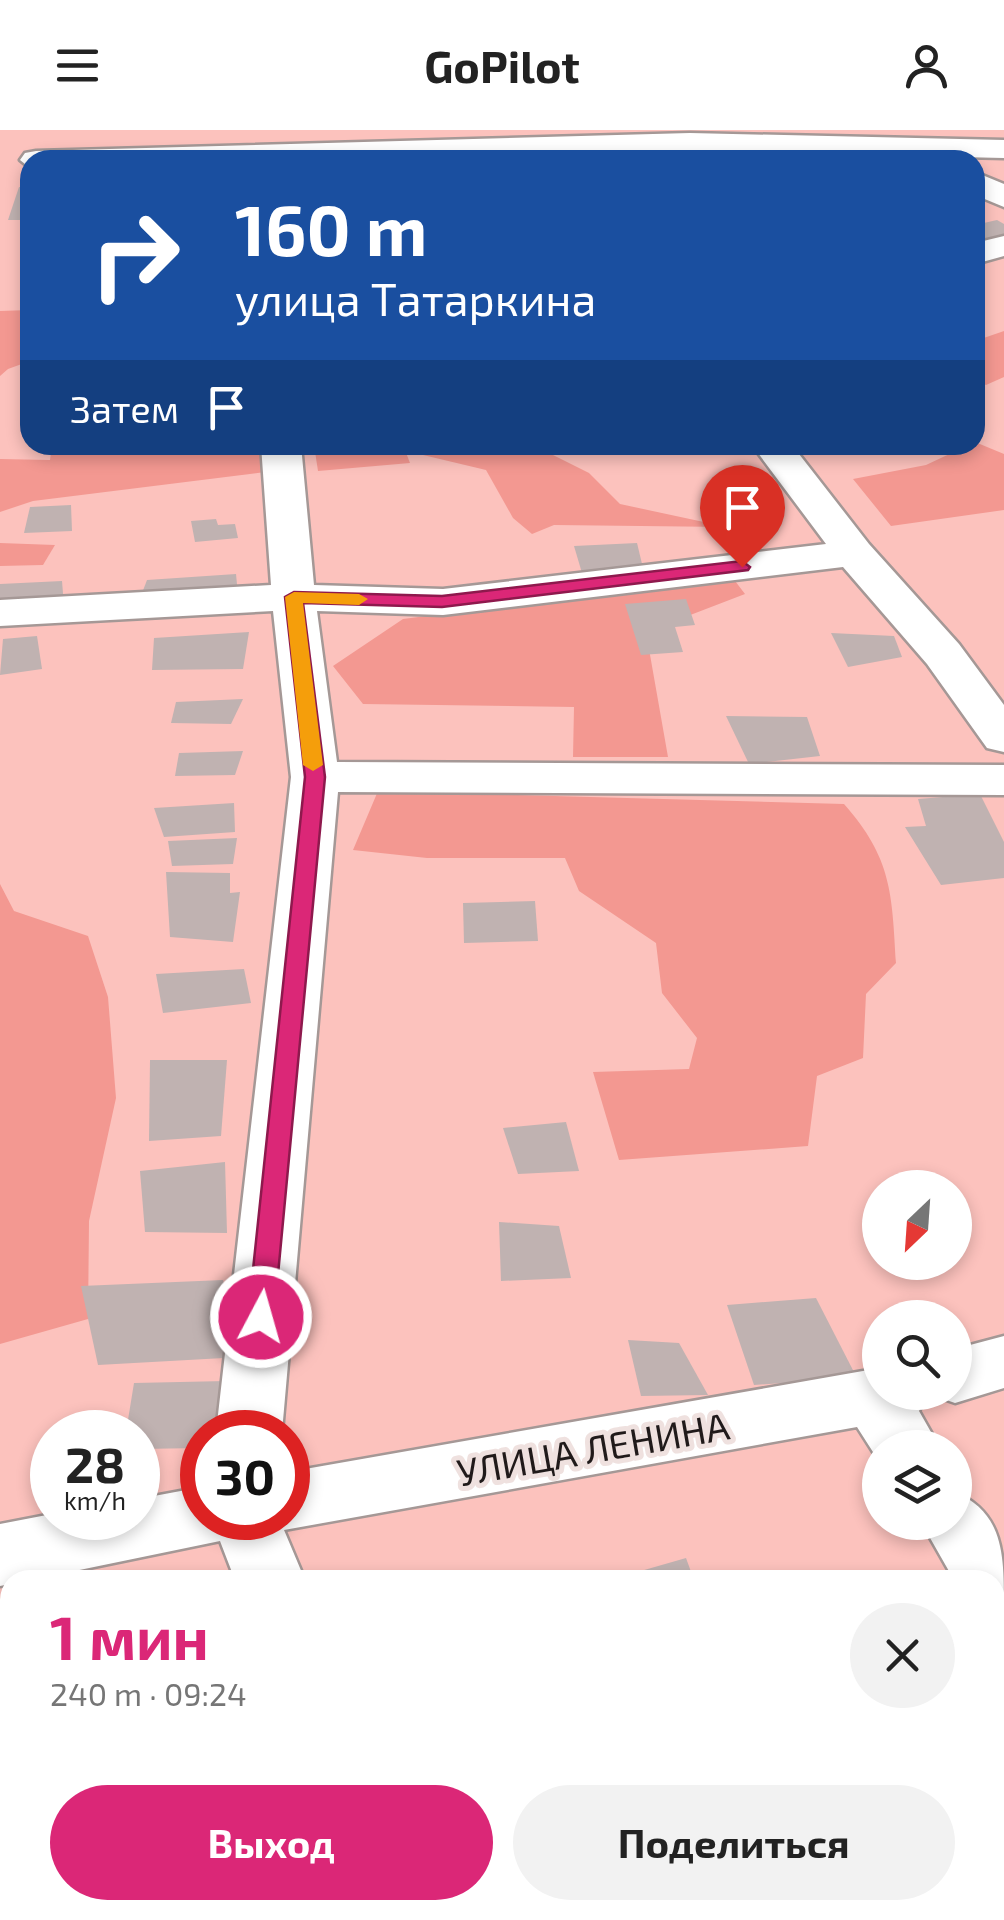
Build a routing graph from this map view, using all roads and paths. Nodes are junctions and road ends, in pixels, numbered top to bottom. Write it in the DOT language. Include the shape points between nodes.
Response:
graph roads {
  1 [pos="687,136"];
  2 [pos="905,144"];
  3 [pos="1004,149"];
  4 [pos="429,150"];
  5 [pos="916,150"];
  6 [pos="282,455"];
  7 [pos="780,455"];
  8 [pos="854,554"];
  9 [pos="294,597"];
  10 [pos="0,613"];
  11 [pos="1004,738"];
  12 [pos="315,777"];
  13 [pos="1004,780"];
  14 [pos="1004,1362"];
  15 [pos="972,1371"];
  16 [pos="252,1410"];
  17 [pos="893,1413"];
  18 [pos="310,1499"];
  19 [pos="180,1521"];
  20 [pos="254,1540"];
  21 [pos="967,1540"];
  22 [pos="0,1555"];
  23 [pos="266,1570"];
  24 [pos="986,1570"];
  1 -- 2 [label="street"];
  1 -- 4 [label="street"];
  2 -- 3 [label="street"];
  2 -- 5 [label="street"];
  6 -- 9 [label="street"];
  7 -- 8 [label="street"];
  8 -- 9 [label="street" via="442,602"];
  8 -- 11 [label="street" via="943,654"];
  9 -- 10 [label="street"];
  9 -- 12 [label="street"];
  12 -- 13 [label="street"];
  12 -- 16 [label="street"];
  14 -- 15 [label="street"];
  17 -- 18 [label="street, УЛИЦА ЛЕНИНА"];
  19 -- 22 [label="street"];
  20 -- 23 [label="street"];
  21 -- 24 [label="street"];
}
